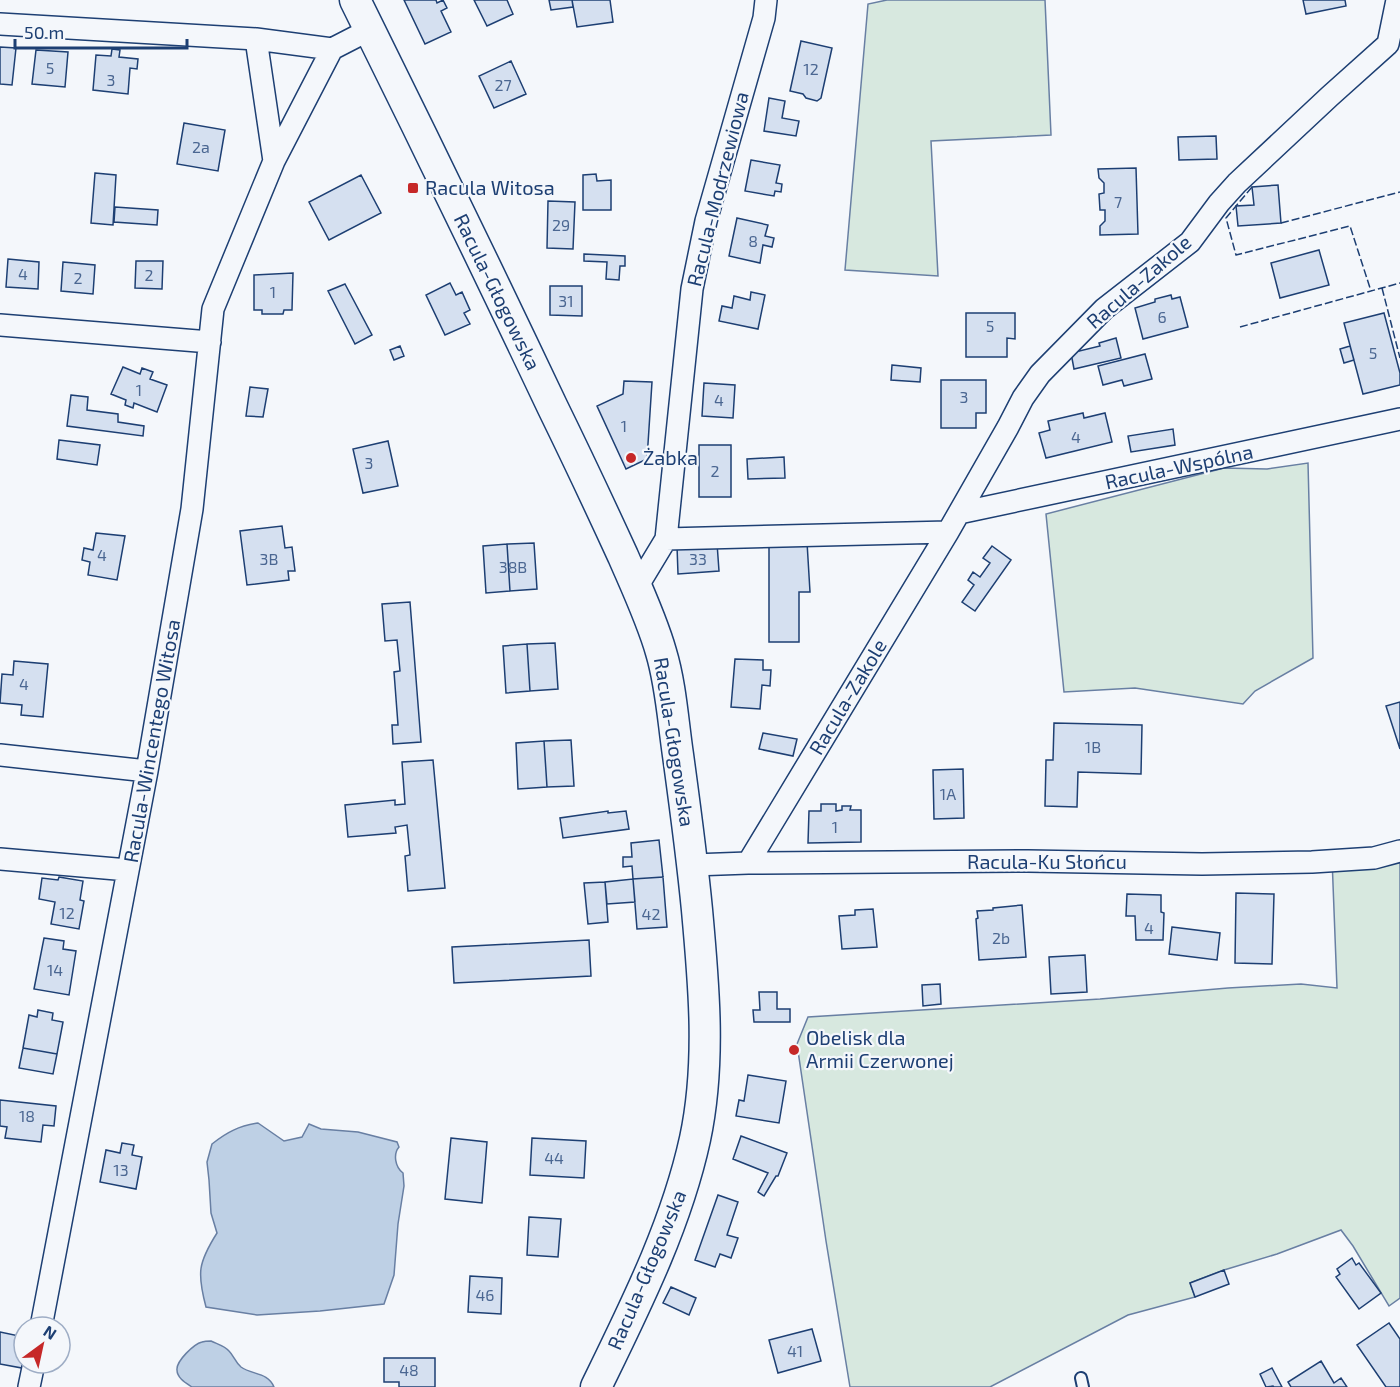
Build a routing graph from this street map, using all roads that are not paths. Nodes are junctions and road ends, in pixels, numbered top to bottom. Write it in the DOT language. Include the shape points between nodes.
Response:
graph roads {
  1 [pos="355,0"];
  2 [pos="766,0"];
  3 [pos="1397,0"];
  4 [pos="0,24"];
  5 [pos="369,30"];
  6 [pos="256,39"];
  7 [pos="332,49"];
  8 [pos="274,161"];
  9 [pos="0,325"];
  10 [pos="210,342"];
  11 [pos="1400,419"];
  12 [pos="959,513"];
  13 [pos="948,532"];
  14 [pos="666,539"];
  15 [pos="637,587"];
  16 [pos="0,755"];
  17 [pos="147,771"];
  18 [pos="1400,851"];
  19 [pos="0,859"];
  20 [pos="748,863"];
  21 [pos="693,865"];
  22 [pos="128,870"];
  23 [pos="43,1315"];
  24 [pos="596,1387"];
  1 -- 5 [label="street, Racula-Głogowska"];
  2 -- 14 [label="street, Racula-Modrzewiowa" via="706,221 692,289"];
  3 -- 12 [label="street, Racula-Zakole" via="1388,44 1238,183 1190,242 1104,309 1040,374"];
  4 -- 6 [label="street"];
  5 -- 7 [label="street"];
  5 -- 15 [label="street, Racula-Głogowska"];
  6 -- 7 [label="street"];
  6 -- 8 [label="street"];
  7 -- 8 [label="street, Racula-Wincentego Witosa"];
  8 -- 10 [label="street, Racula-Wincentego Witosa" via="213,309"];
  9 -- 10 [label="street"];
  10 -- 17 [label="street, Racula-Wincentego Witosa" via="192,509"];
  11 -- 12 [label="street, Racula-Wspólna"];
  12 -- 13 [label="street, Racula-Zakole"];
  13 -- 14 [label="street"];
  13 -- 20 [label="street, Racula-Zakole"];
  14 -- 15 [label="street, Racula-Modrzewiowa"];
  15 -- 21 [label="street, Racula-Głogowska" via="661,653"];
  16 -- 17 [label="street"];
  17 -- 22 [label="street, Racula-Wincentego Witosa"];
  18 -- 20 [label="street, Racula-Ku Słońcu" via="1374,858 1213,864"];
  19 -- 22 [label="street"];
  20 -- 21 [label="street, Racula-Ku Słońcu"];
  21 -- 24 [label="street, Racula-Głogowska" via="703,972 705,1052 695,1137 656,1257"];
  22 -- 23 [label="street, Racula-Wincentego Witosa"];
}
